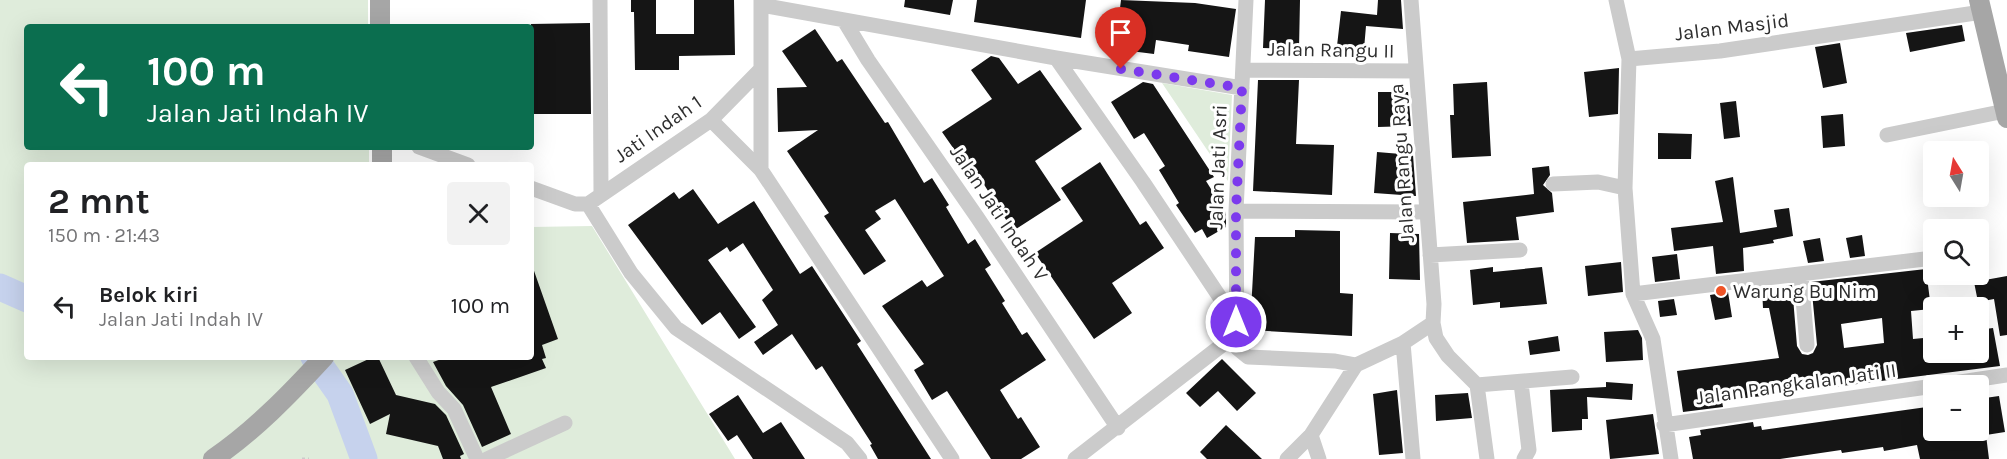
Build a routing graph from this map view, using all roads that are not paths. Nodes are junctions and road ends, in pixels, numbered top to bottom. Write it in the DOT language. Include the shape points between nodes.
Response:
graph roads {
  1 [pos="380,0"];
  2 [pos="600,0"];
  3 [pos="1246,0"];
  4 [pos="1411,0"];
  5 [pos="1616,0"];
  6 [pos="761,2"];
  7 [pos="1980,6"];
  8 [pos="845,22"];
  9 [pos="380,24"];
  10 [pos="1056,58"];
  11 [pos="1629,59"];
  12 [pos="761,69"];
  13 [pos="1244,70"];
  14 [pos="1416,71"];
  15 [pos="2002,76"];
  16 [pos="1242,88"];
  17 [pos="2006,115"];
  18 [pos="711,120"];
  19 [pos="1887,135"];
  20 [pos="427,150"];
  21 [pos="460,162"];
  22 [pos="761,170"];
  23 [pos="1553,184"];
  24 [pos="1625,188"];
  25 [pos="534,189"];
  26 [pos="601,193"];
  27 [pos="588,204"];
  28 [pos="1236,211"];
  29 [pos="1427,212"];
  30 [pos="1520,250"];
  31 [pos="1430,255"];
  32 [pos="1923,259"];
  33 [pos="1801,275"];
  34 [pos="1633,294"];
  35 [pos="1433,323"];
  36 [pos="1236,328"];
  37 [pos="1402,343"];
  38 [pos="1807,345"];
  39 [pos="321,360"];
  40 [pos="418,360"];
  41 [pos="1356,365"];
  42 [pos="2007,375"];
  43 [pos="1572,377"];
  44 [pos="1989,378"];
  45 [pos="1521,384"];
  46 [pos="1478,385"];
  47 [pos="1923,388"];
  48 [pos="565,423"];
  49 [pos="1664,425"];
  50 [pos="1118,428"];
  51 [pos="1311,435"];
  52 [pos="213,459"];
  53 [pos="477,459"];
  54 [pos="487,459"];
  55 [pos="860,459"];
  56 [pos="952,459"];
  57 [pos="1075,459"];
  58 [pos="1287,459"];
  59 [pos="1319,459"];
  60 [pos="1413,459"];
  61 [pos="1487,459"];
  62 [pos="1524,459"];
  63 [pos="1671,459"];
  1 -- 9 [label="main road"];
  2 -- 26 [label="street"];
  3 -- 13 [label="street, Jalan Jati Asri"];
  4 -- 14 [label="street, Jalan Rangu Raya"];
  5 -- 11 [label="street"];
  6 -- 8 [label="street"];
  6 -- 12 [label="street"];
  7 -- 11 [label="street, Jalan Masjid" via="1720,51"];
  7 -- 15 [label="main road"];
  8 -- 10 [label="street"];
  8 -- 50 [label="street, Jalan Jati Indah V"];
  10 -- 16 [label="street"];
  10 -- 36 [label="street" via="1149,191"];
  11 -- 24 [label="street"];
  12 -- 18 [label="street, Jati Indah 1"];
  12 -- 22 [label="street"];
  13 -- 14 [label="street, Jalan Rangu II"];
  13 -- 16 [label="street, Jalan Jati Asri"];
  14 -- 29 [label="street, Jalan Rangu Raya"];
  15 -- 17 [label="main road"];
  16 -- 28 [label="street, Jalan Jati Asri"];
  17 -- 19 [label="street"];
  18 -- 22 [label="street"];
  18 -- 26 [label="street, Jati Indah 1"];
  20 -- 21 [label="street"];
  22 -- 56 [label="street"];
  23 -- 24 [label="street" via="1598,182"];
  24 -- 34 [label="street"];
  25 -- 27 [label="street" via="575,204"];
  26 -- 27 [label="street, Jati Indah 1"];
  27 -- 55 [label="street" via="631,273 676,328 847,443"];
  28 -- 29 [label="street"];
  28 -- 36 [label="street, Jalan Jati Asri"];
  29 -- 31 [label="street, Jalan Rangu Raya"];
  30 -- 31 [label="street"];
  31 -- 35 [label="street, Jalan Rangu Raya"];
  32 -- 33 [label="street"];
  33 -- 34 [label="street"];
  33 -- 38 [label="street"];
  34 -- 49 [label="street" via="1653,339"];
  35 -- 37 [label="street"];
  35 -- 46 [label="street" via="1436,338 1448,356"];
  36 -- 41 [label="street" via="1237,348 1248,357"];
  36 -- 50 [label="street"];
  37 -- 41 [label="street"];
  37 -- 60 [label="street"];
  39 -- 52 [label="main road" via="235,444"];
  40 -- 53 [label="street" via="454,409"];
  41 -- 51 [label="street"];
  42 -- 44 [label="street, Jalan Pangkalan Jati II"];
  43 -- 45 [label="street"];
  45 -- 46 [label="street"];
  45 -- 62 [label="street" via="1529,450"];
  46 -- 61 [label="street"];
  47 -- 49 [label="street, Jalan Pangkalan Jati II"];
  48 -- 54 [label="street"];
  49 -- 63 [label="street"];
  50 -- 57 [label="street"];
  51 -- 58 [label="street"];
  51 -- 59 [label="street"];
}
